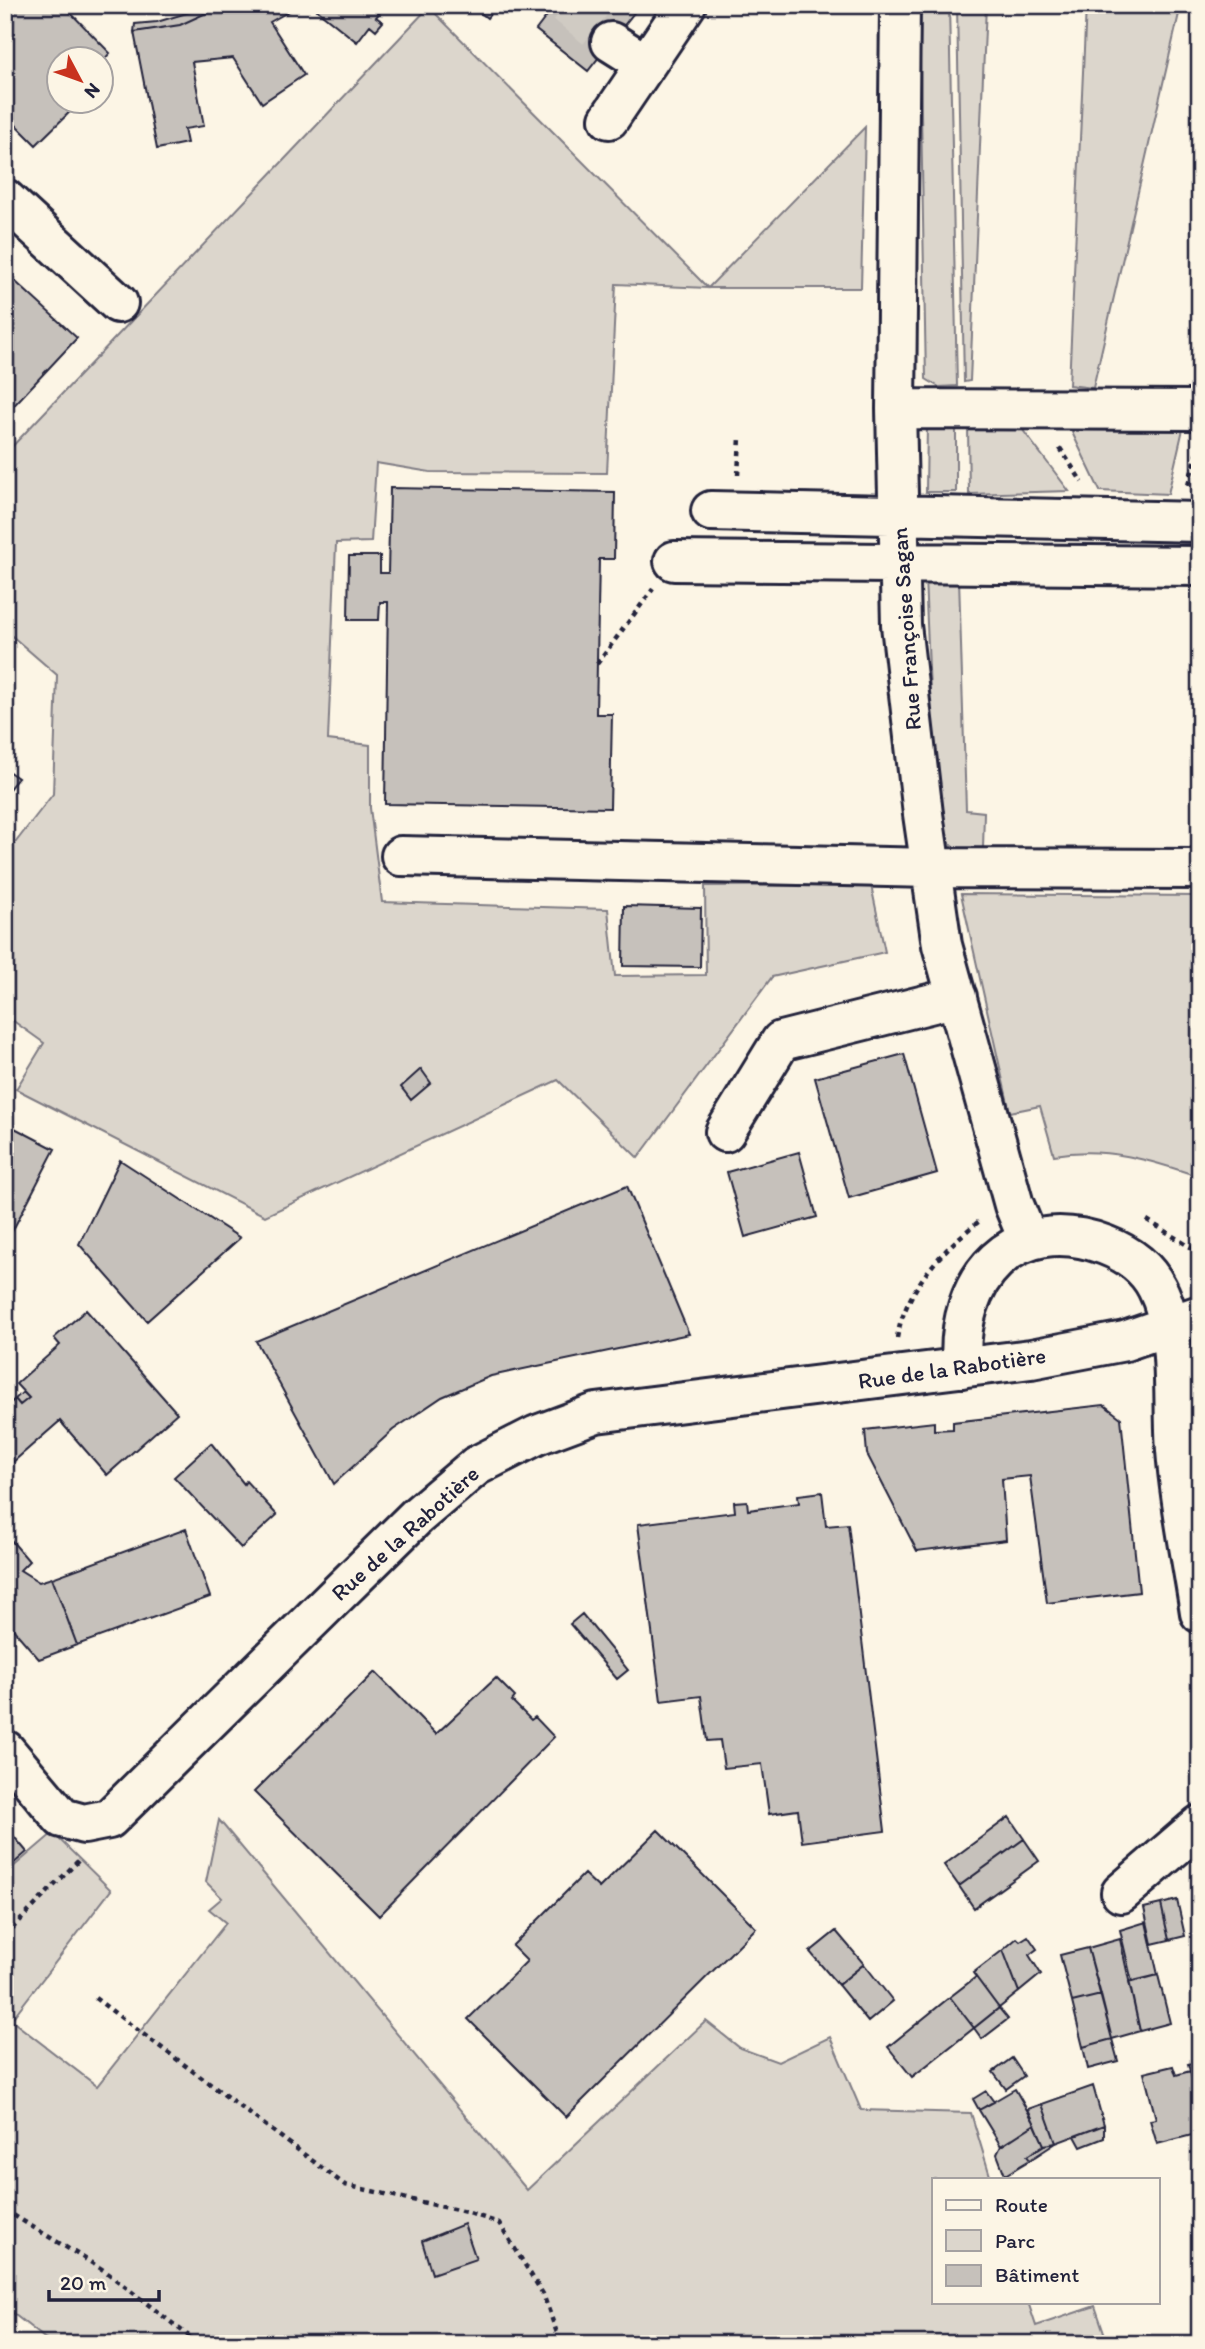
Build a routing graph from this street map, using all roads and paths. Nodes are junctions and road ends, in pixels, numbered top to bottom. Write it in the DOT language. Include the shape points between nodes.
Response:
graph roads {
  1 [pos="686,5"];
  2 [pos="900,5"];
  3 [pos="611,42"];
  4 [pos="646,64"];
  5 [pos="609,119"];
  6 [pos="5,199"];
  7 [pos="118,303"];
  8 [pos="896,410"];
  9 [pos="1200,410"];
  10 [pos="710,511"];
  11 [pos="897,516"];
  12 [pos="1200,522"];
  13 [pos="674,561"];
  14 [pos="898,561"];
  15 [pos="1200,566"];
  16 [pos="401,856"];
  17 [pos="932,869"];
  18 [pos="1200,869"];
  19 [pos="957,997"];
  20 [pos="725,1132"];
  21 [pos="1028,1239"];
  22 [pos="1185,1320"];
  23 [pos="962,1368"];
  24 [pos="1200,1613"];
  25 [pos="5,1750"];
  26 [pos="108,1818"];
  27 [pos="1200,1825"];
  28 [pos="1121,1893"];
  29 [pos="5,1936"];
  30 [pos="95,1998"];
  31 [pos="5,2210"];
  32 [pos="199,2344"];
  33 [pos="561,2344"];
  1 -- 4 [label="street"];
  2 -- 8 [label="street, Rue Françoise Sagan"];
  3 -- 4 [label="street"];
  4 -- 5 [label="street"];
  6 -- 7 [label="street"];
  8 -- 9 [label="street"];
  8 -- 11 [label="street, Rue Françoise Sagan"];
  10 -- 11 [label="street"];
  11 -- 12 [label="street"];
  11 -- 14 [label="street, Rue Françoise Sagan"];
  13 -- 14 [label="street"];
  14 -- 15 [label="street"];
  14 -- 17 [label="street, Rue Françoise Sagan"];
  16 -- 17 [label="street"];
  17 -- 18 [label="street"];
  17 -- 19 [label="street, Rue Françoise Sagan" via="942,945"];
  19 -- 20 [label="street" via="781,1041"];
  19 -- 21 [label="street, Rue Françoise Sagan" via="1014,1205"];
  21 -- 22 [label="street" via="1073,1237 1119,1251 1140,1265"];
  21 -- 23 [label="street" via="1001,1256 976,1287 961,1328"];
  22 -- 23 [label="street, Rue de la Rabotière" via="1125,1341"];
  22 -- 24 [label="street" via="1176,1453"];
  23 -- 26 [label="street, Rue de la Rabotière" via="596,1413 537,1435 476,1466 417,1516"];
  25 -- 26 [label="street" via="62,1818 84,1824"];
  26 -- 29 [label="path" via="71,1871"];
  27 -- 28 [label="street"];
  30 -- 33 [label="path" via="345,2185 499,2223 543,2294"];
  31 -- 32 [label="path" via="105,2271"];
}
